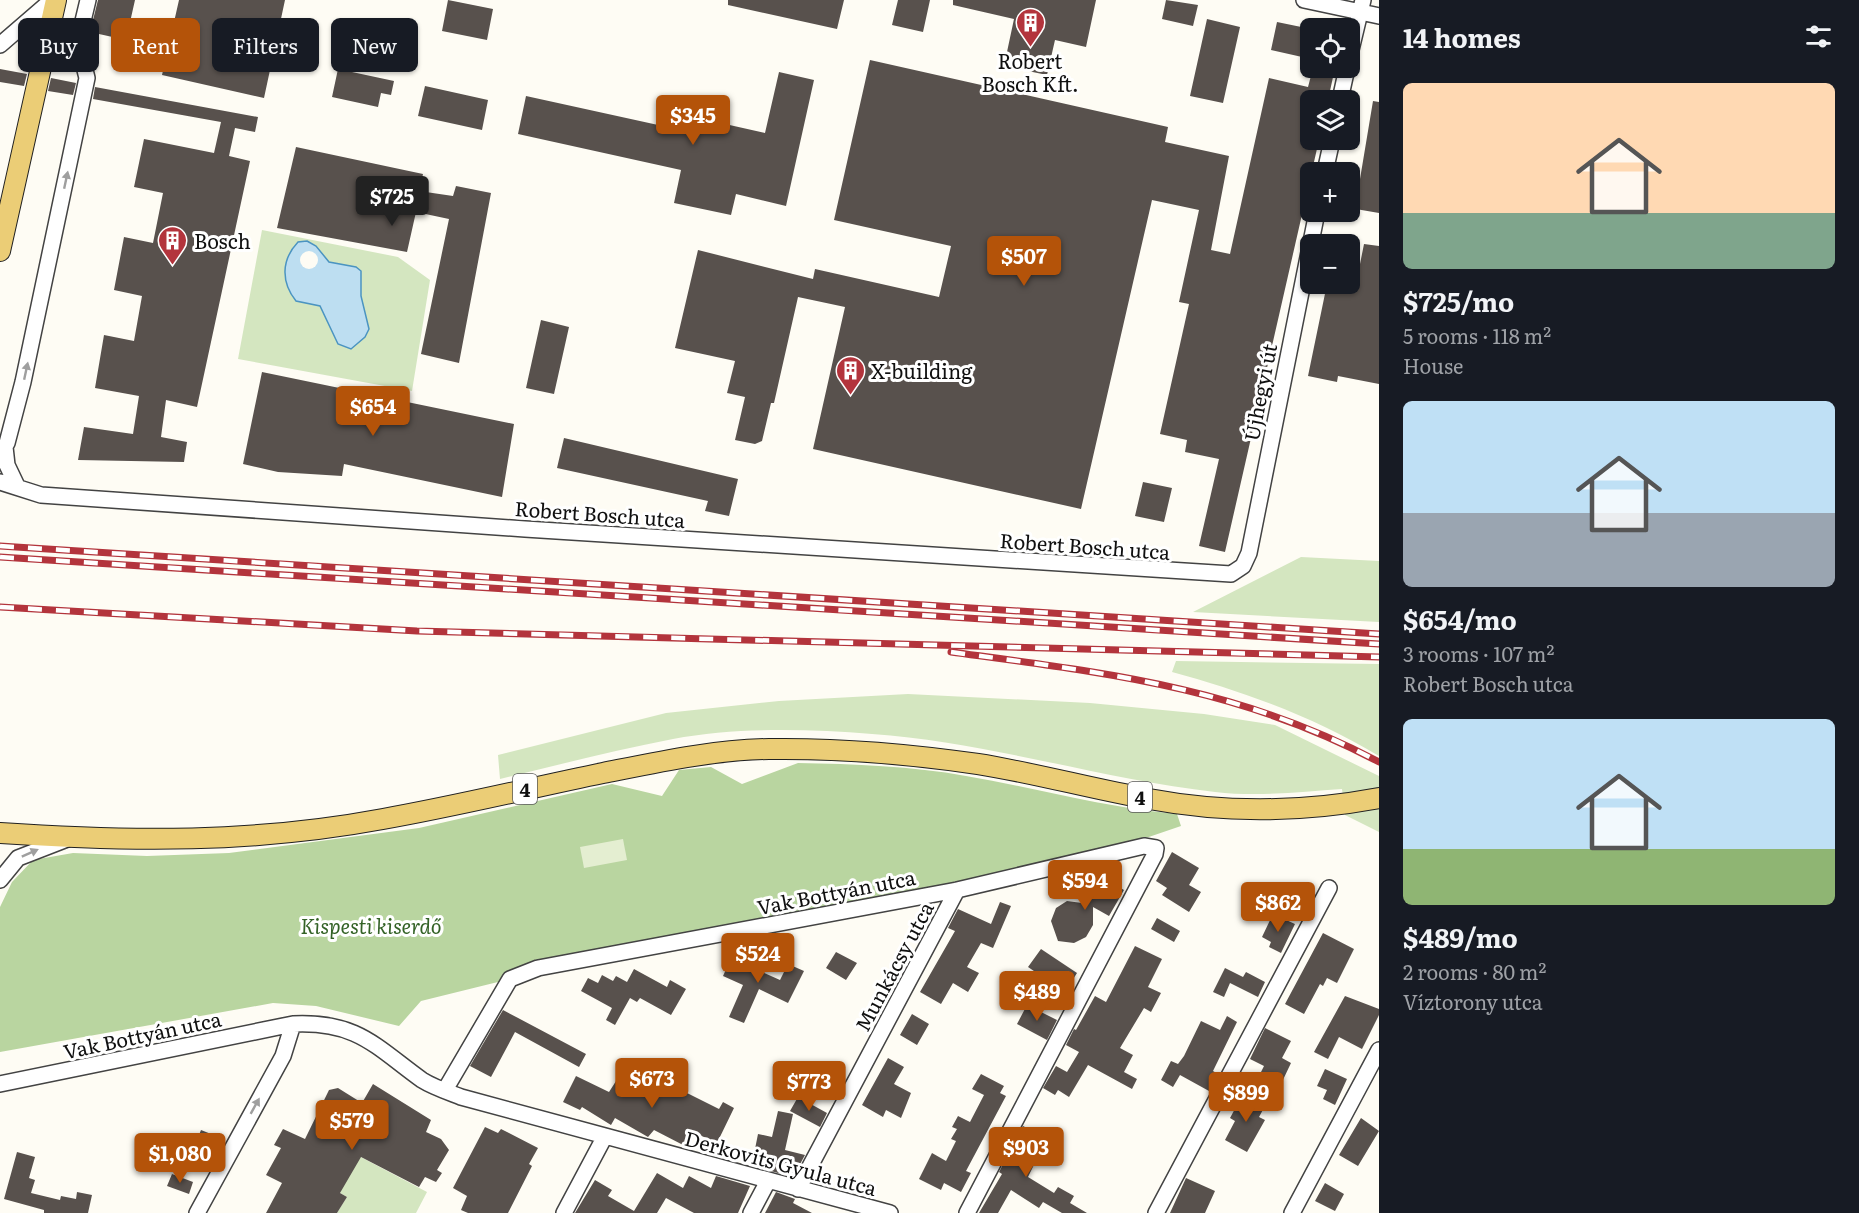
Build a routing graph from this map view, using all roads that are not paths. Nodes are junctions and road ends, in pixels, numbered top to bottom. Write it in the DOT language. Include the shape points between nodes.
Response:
graph roads {
  1 [pos="54,0"];
  2 [pos="88,0"];
  3 [pos="1304,0"];
  4 [pos="1361,6"];
  5 [pos="1379,16"];
  6 [pos="0,45"];
  7 [pos="1315,222"];
  8 [pos="0,251"];
  9 [pos="2,450"];
  10 [pos="0,482"];
  11 [pos="17,486"];
  12 [pos="1231,574"];
  13 [pos="1379,798"];
  14 [pos="0,833"];
  15 [pos="69,838"];
  16 [pos="0,880"];
  17 [pos="1329,888"];
  18 [pos="957,890"];
  19 [pos="293,1024"];
  20 [pos="1379,1050"];
  21 [pos="0,1084"];
  22 [pos="445,1090"];
  23 [pos="605,1136"];
  24 [pos="768,1181"];
  25 [pos="798,1189"];
  26 [pos="197,1213"];
  27 [pos="564,1213"];
  28 [pos="750,1213"];
  29 [pos="890,1213"];
  30 [pos="967,1213"];
  31 [pos="1156,1213"];
  32 [pos="1292,1213"];
  1 -- 6 [label="street"];
  1 -- 8 [label="main road"];
  9 -- 2 [label="street, one-way" via="26,372 87,78 78,42"];
  3 -- 4 [label="street"];
  4 -- 5 [label="street"];
  7 -- 12 [label="street, Újhegyi út" via="1249,553 1243,566"];
  9 -- 11 [label="street"];
  10 -- 11 [label="street, Robert Bosch utca"];
  11 -- 12 [label="street, Robert Bosch utca" via="41,495"];
  13 -- 15 [label="main road, 4" via="1301,808 1212,807 1153,800 931,758 767,749 665,760 382,819 292,833 195,841"];
  14 -- 15 [label="main road, 4"];
  16 -- 15 [label="street, one-way" via="18,858"];
  17 -- 31 [label="street"];
  18 -- 22 [label="street, Vak Bottyán utca" via="538,968 510,979"];
  18 -- 25 [label="street, Munkácsy utca"];
  18 -- 30 [label="street, Vak Bottyán utca" via="1144,846 1155,848 1155,855"];
  19 -- 21 [label="street, Vak Bottyán utca"];
  19 -- 22 [label="street, Derkovits Gyula utca" via="340,1027 367,1038 424,1081"];
  26 -- 19 [label="street, one-way" via="283,1056"];
  20 -- 32 [label="street"];
  22 -- 23 [label="street, Derkovits Gyula utca"];
  23 -- 24 [label="street, Derkovits Gyula utca"];
  23 -- 27 [label="street"];
  24 -- 25 [label="street, Derkovits Gyula utca"];
  24 -- 28 [label="street"];
  25 -- 29 [label="street, Derkovits Gyula utca"];
}
